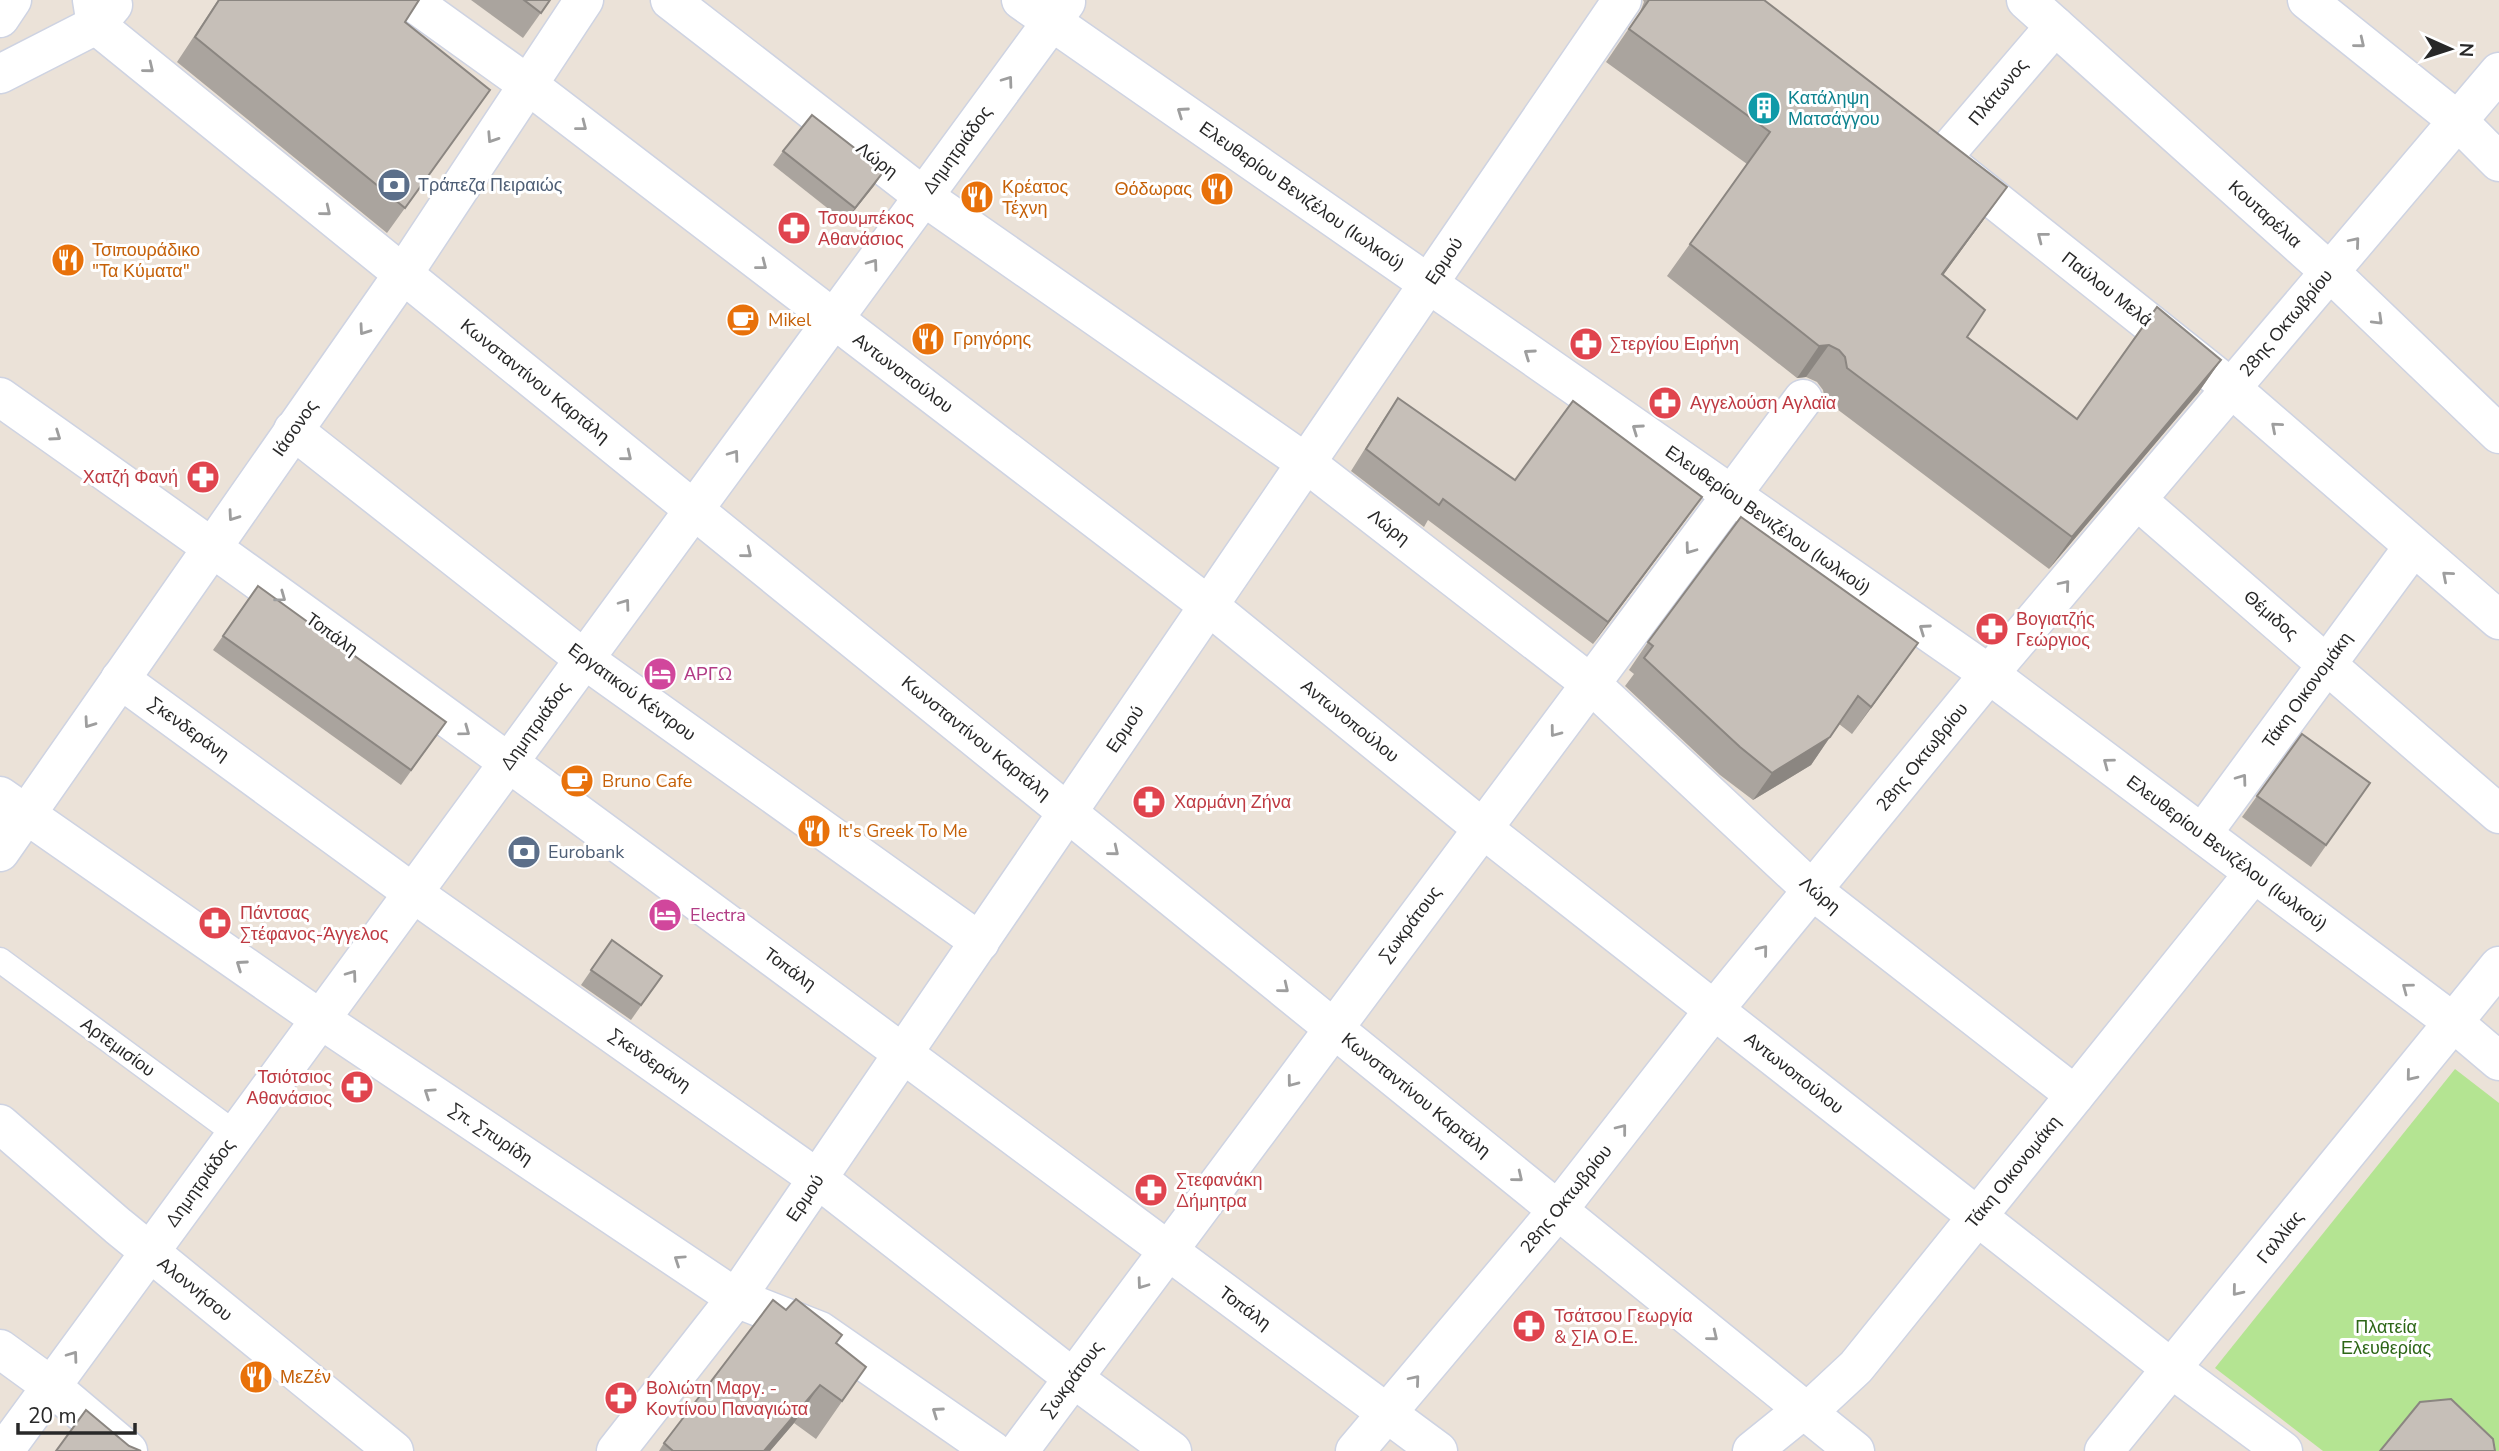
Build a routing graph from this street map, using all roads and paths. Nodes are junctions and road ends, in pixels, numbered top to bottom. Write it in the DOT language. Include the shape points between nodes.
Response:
graph roads {
  1 [pos="12,0"];
  2 [pos="410,0"];
  3 [pos="584,0"];
  4 [pos="670,0"];
  5 [pos="1622,0"];
  6 [pos="2025,0"];
  7 [pos="2307,0"];
  8 [pos="1047,7"];
  9 [pos="101,8"];
  10 [pos="0,18"];
  11 [pos="2055,26"];
  12 [pos="2499,72"];
  13 [pos="0,74"];
  14 [pos="527,85"];
  15 [pos="2458,121"];
  16 [pos="1909,133"];
  17 [pos="1942,158"];
  18 [pos="2499,162"];
  19 [pos="923,196"];
  20 [pos="2330,272"];
  21 [pos="403,274"];
  22 [pos="1428,285"];
  23 [pos="833,319"];
  24 [pos="2231,388"];
  25 [pos="0,397"];
  26 [pos="1803,399"];
  27 [pos="293,430"];
  28 [pos="2499,434"];
  29 [pos="1306,463"];
  30 [pos="1731,494"];
  31 [pos="2137,500"];
  32 [pos="694,510"];
  33 [pos="212,546"];
  34 [pos="2413,547"];
  35 [pos="1209,606"];
  36 [pos="2499,620"];
  37 [pos="584,659"];
  38 [pos="2326,663"];
  39 [pos="1989,674"];
  40 [pos="120,679"];
  41 [pos="1591,684"];
  42 [pos="508,763"];
  43 [pos="13,806"];
  44 [pos="1068,813"];
  45 [pos="2499,814"];
  46 [pos="1482,828"];
  47 [pos="2202,834"];
  48 [pos="0,852"];
  49 [pos="2254,873"];
  50 [pos="1812,890"];
  51 [pos="412,893"];
  52 [pos="980,942"];
  53 [pos="0,960"];
  54 [pos="2499,966"];
  55 [pos="1714,1010"];
  56 [pos="320,1019"];
  57 [pos="2454,1023"];
  58 [pos="1333,1028"];
  59 [pos="904,1053"];
  60 [pos="2499,1061"];
  61 [pos="2075,1095"];
  62 [pos="0,1124"];
  63 [pos="236,1134"];
  64 [pos="818,1179"];
  65 [pos="1558,1210"];
  66 [pos="1977,1216"];
  67 [pos="1167,1250"];
  68 [pos="150,1252"];
  69 [pos="736,1298"];
  70 [pos="0,1349"];
  71 [pos="2172,1369"];
  72 [pos="1073,1378"];
  73 [pos="51,1386"];
  74 [pos="1804,1409"];
  75 [pos="1387,1413"];
  76 [pos="4,1451"];
  77 [pos="128,1451"];
  78 [pos="394,1451"];
  79 [pos="616,1451"];
  80 [pos="993,1451"];
  81 [pos="1018,1451"];
  82 [pos="1172,1451"];
  83 [pos="1355,1451"];
  84 [pos="1438,1451"];
  85 [pos="1752,1451"];
  86 [pos="1855,1451"];
  87 [pos="2105,1451"];
  88 [pos="2283,1451"];
  1 -- 10 [label="street"];
  2 -- 14 [label="street, Αντωνοπούλου"];
  3 -- 14 [label="street, Ιάσονος"];
  4 -- 19 [label="street, Λώρη"];
  5 -- 22 [label="street, Ερμού"];
  6 -- 11 [label="street, Κουταρέλια"];
  7 -- 15 [label="street, one-way"];
  19 -- 8 [label="street, Δημητριάδος, one-way"];
  22 -- 8 [label="street, Ελευθερίου Βενιζέλου (Ιωλκού), one-way"];
  9 -- 13 [label="street"];
  9 -- 21 [label="street, Κωνσταντίνου Καρτάλη, one-way"];
  11 -- 17 [label="street, Πλάτωνος"];
  11 -- 20 [label="street, Κουταρέλια"];
  12 -- 15 [label="street, 28ης Οκτωβρίου"];
  14 -- 21 [label="street, Ιάσονος, one-way"];
  14 -- 23 [label="street, Αντωνοπούλου, one-way"];
  15 -- 18 [label="street"];
  20 -- 15 [label="street, 28ης Οκτωβρίου, one-way"];
  16 -- 17 [label="street, Παύλου Μελά"];
  24 -- 17 [label="street, Παύλου Μελά, one-way"];
  23 -- 19 [label="street, Δημητριάδος, one-way"];
  19 -- 29 [label="street, Λώρη"];
  20 -- 24 [label="street, 28ης Οκτωβρίου"];
  20 -- 28 [label="street, Κουταρέλια, one-way"];
  21 -- 27 [label="street, Ιάσονος, one-way"];
  21 -- 32 [label="street, Κωνσταντίνου Καρτάλη, one-way"];
  22 -- 29 [label="street, Ερμού"];
  30 -- 22 [label="street, Ελευθερίου Βενιζέλου (Ιωλκού), one-way"];
  32 -- 23 [label="street, Δημητριάδος, one-way"];
  23 -- 35 [label="street, Αντωνοπούλου"];
  24 -- 31 [label="street, 28ης Οκτωβρίου"];
  34 -- 24 [label="street, Παύλου Μελά, one-way"];
  25 -- 33 [label="street, Τοπάλη, one-way"];
  26 -- 30 [label="street, Σωκράτους"];
  27 -- 33 [label="street, Ιάσονος, one-way"];
  27 -- 37 [label="street, Εργατικού Κέντρου"];
  29 -- 35 [label="street, Ερμού"];
  29 -- 41 [label="street, Λώρη"];
  39 -- 30 [label="street, Ελευθερίου Βενιζέλου (Ιωλκού), one-way"];
  30 -- 41 [label="street, Σωκράτους, one-way"];
  31 -- 38 [label="street, Θέμιδος"];
  39 -- 31 [label="street, 28ης Οκτωβρίου, one-way"];
  37 -- 32 [label="street, Δημητριάδος, one-way"];
  32 -- 44 [label="street, Κωνσταντίνου Καρτάλη, one-way"];
  33 -- 40 [label="street, Ιάσονος"];
  33 -- 42 [label="street, Τοπάλη, one-way"];
  36 -- 34 [label="street, Παύλου Μελά, one-way"];
  34 -- 38 [label="street, Τάκη Οικονομάκη"];
  35 -- 44 [label="street, Ερμού"];
  35 -- 46 [label="street, Αντωνοπούλου"];
  37 -- 42 [label="street, Δημητριάδος"];
  37 -- 52 [label="street, Εργατικού Κέντρου"];
  38 -- 45 [label="street, Θέμιδος"];
  47 -- 38 [label="street, Τάκη Οικονομάκη, one-way"];
  47 -- 39 [label="street, Ελευθερίου Βενιζέλου (Ιωλκού), one-way"];
  39 -- 50 [label="street, 28ης Οκτωβρίου"];
  40 -- 43 [label="street, Ιάσονος, one-way"];
  40 -- 51 [label="street, Σκενδεράνη"];
  41 -- 46 [label="street, Σωκράτους, one-way"];
  41 -- 50 [label="street, Λώρη"];
  42 -- 51 [label="street, Δημητριάδος"];
  42 -- 59 [label="street, Τοπάλη"];
  43 -- 48 [label="street, Ιάσονος"];
  56 -- 43 [label="street, Σπ. Σπυρίδη, one-way"];
  44 -- 52 [label="street, Ερμού"];
  44 -- 58 [label="street, Κωνσταντίνου Καρτάλη, one-way"];
  46 -- 55 [label="street, Αντωνοπούλου"];
  46 -- 58 [label="street, Σωκράτους"];
  47 -- 49 [label="street, Ελευθερίου Βενιζέλου (Ιωλκού)"];
  57 -- 49 [label="street, Ελευθερίου Βενιζέλου (Ιωλκού), one-way"];
  49 -- 61 [label="street, Τάκη Οικονομάκη"];
  55 -- 50 [label="street, 28ης Οκτωβρίου, one-way"];
  50 -- 61 [label="street, Λώρη"];
  56 -- 51 [label="street, Δημητριάδος, one-way"];
  51 -- 64 [label="street, Σκενδεράνη"];
  52 -- 59 [label="street, Ερμού"];
  53 -- 63 [label="lane, Αρτεμισίου"];
  54 -- 57 [label="street, Γαλλίας"];
  65 -- 55 [label="street, 28ης Οκτωβρίου, one-way"];
  55 -- 66 [label="street, Αντωνοπούλου"];
  56 -- 63 [label="street, Δημητριάδος"];
  69 -- 56 [label="street, Σπ. Σπυρίδη, one-way"];
  57 -- 60 [label="street, Ελευθερίου Βενιζέλου (Ιωλκού)"];
  57 -- 71 [label="street, Γαλλίας, one-way"];
  58 -- 65 [label="street, Κωνσταντίνου Καρτάλη, one-way"];
  58 -- 67 [label="street, Σωκράτους, one-way"];
  59 -- 64 [label="street, Ερμού"];
  59 -- 67 [label="street, Τοπάλη"];
  61 -- 66 [label="street, Τάκη Οικονομάκη"];
  62 -- 68 [label="street, Αλοννήσου"];
  63 -- 68 [label="street, Δημητριάδος"];
  64 -- 69 [label="street, Ερμού"];
  64 -- 72 [label="street, Σκενδεράνη"];
  65 -- 74 [label="street, Κωνσταντίνου Καρτάλη, one-way"];
  75 -- 65 [label="street, 28ης Οκτωβρίου, one-way"];
  66 -- 71 [label="street, Αντωνοπούλου"];
  66 -- 74 [label="street, Τάκη Οικονομάκη" via="1856,1367 1813,1407"];
  67 -- 72 [label="street, Σωκράτους, one-way"];
  67 -- 75 [label="street, Τοπάλη"];
  73 -- 68 [label="street, Δημητριάδος, one-way"];
  68 -- 78 [label="street, Αλοννήσου"];
  69 -- 79 [label="street, Ερμού"];
  80 -- 69 [label="street, Σπ. Σπυρίδη, one-way" via="820,1331"];
  70 -- 73 [label="street"];
  71 -- 87 [label="street, Γαλλίας"];
  71 -- 88 [label="street, Αντωνοπούλου"];
  72 -- 81 [label="street, Σωκράτους"];
  72 -- 82 [label="street, Σκενδεράνη"];
  73 -- 76 [label="street, Δημητριάδος"];
  73 -- 77 [label="street"];
  74 -- 85 [label="street, Τάκη Οικονομάκη"];
  74 -- 86 [label="street, Κωνσταντίνου Καρτάλη"];
  75 -- 83 [label="street, 28ης Οκτωβρίου"];
  75 -- 84 [label="street, Τοπάλη"];
}
